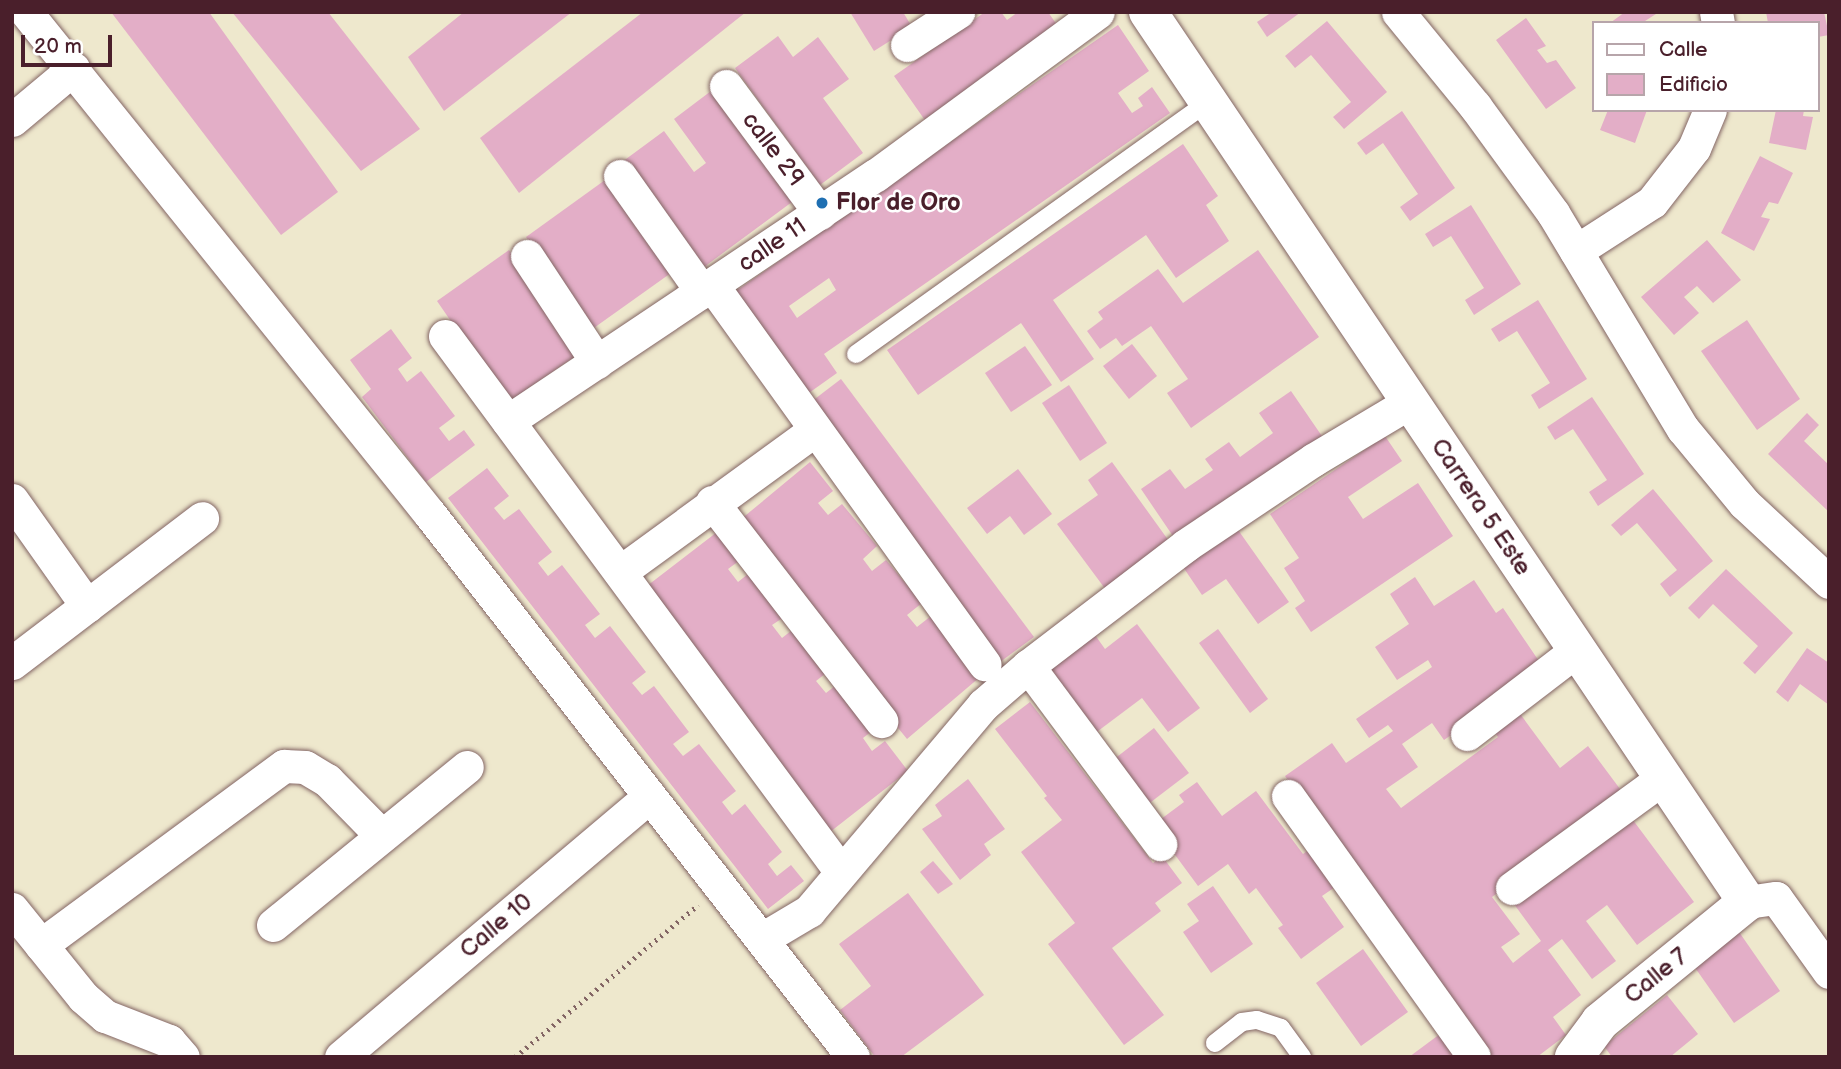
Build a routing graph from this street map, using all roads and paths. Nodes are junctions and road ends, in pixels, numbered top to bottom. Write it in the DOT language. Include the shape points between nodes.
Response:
graph roads {
  1 [pos="26,12"];
  2 [pos="958,12"];
  3 [pos="1098,12"];
  4 [pos="1148,12"];
  5 [pos="1398,12"];
  6 [pos="907,45"];
  7 [pos="72,69"];
  8 [pos="726,86"];
  9 [pos="1208,102"];
  10 [pos="1709,112"];
  11 [pos="12,120"];
  12 [pos="620,176"];
  13 [pos="820,213"];
  14 [pos="1576,251"];
  15 [pos="527,257"];
  16 [pos="707,288"];
  17 [pos="446,336"];
  18 [pos="856,354"];
  19 [pos="597,362"];
  20 [pos="1410,402"];
  21 [pos="508,421"];
  22 [pos="815,430"];
  23 [pos="12,500"];
  24 [pos="712,502"];
  25 [pos="202,518"];
  26 [pos="620,572"];
  27 [pos="1829,582"];
  28 [pos="87,606"];
  29 [pos="1577,650"];
  30 [pos="12,663"];
  31 [pos="984,664"];
  32 [pos="1028,666"];
  33 [pos="881,720"];
  34 [pos="1466,734"];
  35 [pos="467,767"];
  36 [pos="1663,778"];
  37 [pos="650,796"];
  38 [pos="1288,796"];
  39 [pos="382,836"];
  40 [pos="1160,844"];
  41 [pos="841,872"];
  42 [pos="1512,888"];
  43 [pos="701,902"];
  44 [pos="1747,902"];
  45 [pos="12,909"];
  46 [pos="273,925"];
  47 [pos="762,939"];
  48 [pos="41,945"];
  49 [pos="1829,972"];
  50 [pos="1215,1043"];
  51 [pos="183,1057"];
  52 [pos="341,1057"];
  53 [pos="515,1057"];
  54 [pos="853,1057"];
  55 [pos="1302,1057"];
  56 [pos="1474,1057"];
  57 [pos="1574,1057"];
  1 -- 7 [label="street"];
  2 -- 6 [label="street"];
  3 -- 13 [label="street, calle 11"];
  4 -- 9 [label="street, Carrera 5 Este"];
  5 -- 14 [label="street" via="1475,106"];
  7 -- 11 [label="street"];
  7 -- 37 [label="street"];
  8 -- 13 [label="street, calle 29"];
  9 -- 18 [label="lane"];
  9 -- 20 [label="street, Carrera 5 Este"];
  10 -- 14 [label="street" via="1694,148 1652,202"];
  12 -- 16 [label="street"];
  13 -- 16 [label="street, calle 11"];
  14 -- 27 [label="street" via="1683,429 1744,503"];
  15 -- 19 [label="street"];
  16 -- 19 [label="street, calle 11"];
  16 -- 22 [label="street"];
  17 -- 21 [label="street"];
  19 -- 21 [label="street, calle 11"];
  20 -- 29 [label="street, Carrera 5 Este"];
  20 -- 32 [label="street" via="1186,545"];
  21 -- 26 [label="street"];
  22 -- 24 [label="street"];
  22 -- 31 [label="street"];
  23 -- 28 [label="street"];
  24 -- 26 [label="street"];
  24 -- 33 [label="street"];
  25 -- 28 [label="street"];
  26 -- 41 [label="street"];
  28 -- 30 [label="street"];
  29 -- 34 [label="street"];
  29 -- 36 [label="street, Carrera 5 Este"];
  32 -- 40 [label="street"];
  32 -- 41 [label="street" via="983,705"];
  35 -- 39 [label="street"];
  36 -- 42 [label="street"];
  36 -- 44 [label="street, Carrera 5 Este"];
  37 -- 47 [label="street"];
  37 -- 52 [label="street, Calle 10"];
  38 -- 56 [label="street"];
  39 -- 46 [label="street"];
  39 -- 48 [label="street" via="327,780 305,768 284,766"];
  41 -- 47 [label="street" via="809,911"];
  43 -- 53 [label="path"];
  44 -- 49 [label="street" via="1776,898"];
  44 -- 57 [label="street, Calle 7" via="1600,1022"];
  45 -- 48 [label="street"];
  47 -- 54 [label="street"];
  48 -- 51 [label="street" via="83,997 105,1016 169,1041"];
  50 -- 55 [label="lane" via="1242,1022 1257,1020 1281,1028"];
}
